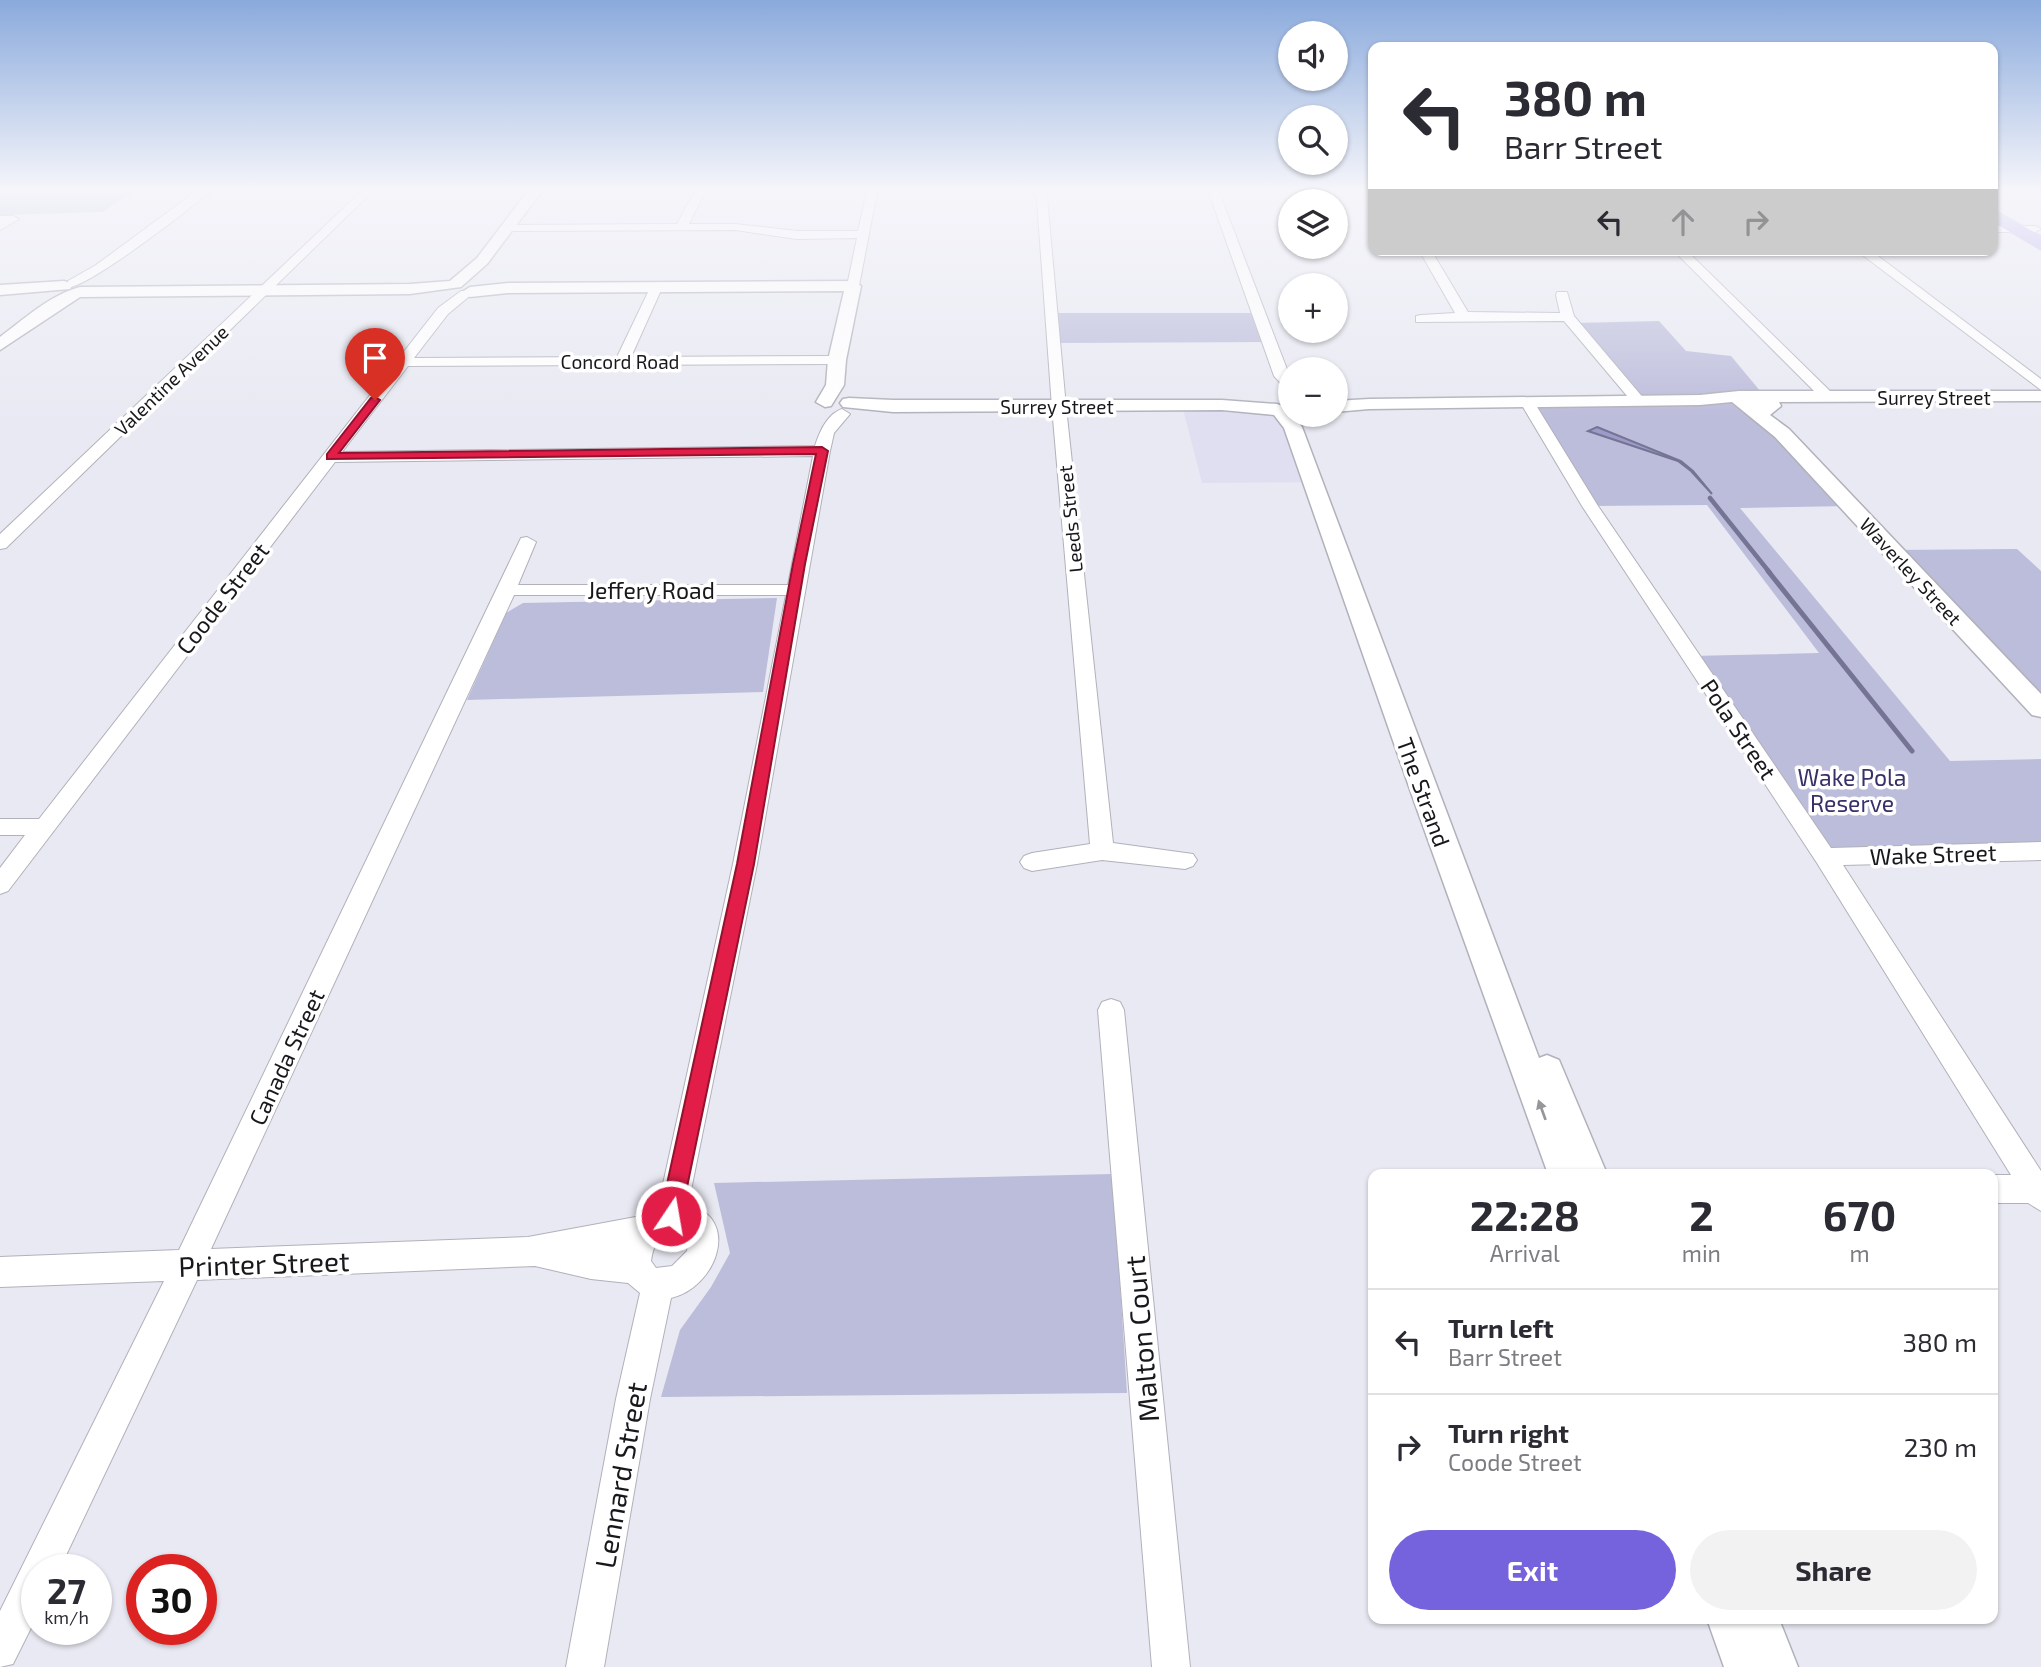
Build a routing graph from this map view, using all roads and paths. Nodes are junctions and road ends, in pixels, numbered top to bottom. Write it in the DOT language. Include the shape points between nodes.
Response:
graph roads {
  1 [pos="104,265"];
  2 [pos="290,265"];
  3 [pos="479,265"];
  4 [pos="857,265"];
  5 [pos="1047,265"];
  6 [pos="1239,265"];
  7 [pos="1434,265"];
  8 [pos="1694,265"];
  9 [pos="1881,265"];
  10 [pos="853,286"];
  11 [pos="74,287"];
  12 [pos="656,288"];
  13 [pos="460,289"];
  14 [pos="0,290"];
  15 [pos="263,291"];
  16 [pos="1562,295"];
  17 [pos="443,311"];
  18 [pos="1464,316"];
  19 [pos="1568,317"];
  20 [pos="1421,319"];
  21 [pos="0,345"];
  22 [pos="622,360"];
  23 [pos="837,360"];
  24 [pos="404,362"];
  25 [pos="1278,380"];
  26 [pos="2041,386"];
  27 [pos="1828,397"];
  28 [pos="2041,397"];
  29 [pos="1637,400"];
  30 [pos="1278,401"];
  31 [pos="1348,402"];
  32 [pos="1527,402"];
  33 [pos="1748,402"];
  34 [pos="1369,404"];
  35 [pos="837,405"];
  36 [pos="1348,406"];
  37 [pos="1059,407"];
  38 [pos="1772,407"];
  39 [pos="1293,427"];
  40 [pos="1298,427"];
  41 [pos="1783,433"];
  42 [pos="825,441"];
  43 [pos="331,457"];
  44 [pos="527,542"];
  45 [pos="0,544"];
  46 [pos="507,590"];
  47 [pos="794,590"];
  48 [pos="2038,702"];
  49 [pos="0,827"];
  50 [pos="45,827"];
  51 [pos="1102,851"];
  52 [pos="2041,851"];
  53 [pos="1825,857"];
  54 [pos="1185,860"];
  55 [pos="1032,862"];
  56 [pos="0,885"];
  57 [pos="1111,1010"];
  58 [pos="1564,1169"];
  59 [pos="1586,1169"];
  60 [pos="1998,1189"];
  61 [pos="2038,1193"];
  62 [pos="658,1223"];
  63 [pos="528,1252"];
  64 [pos="187,1267"];
  65 [pos="0,1272"];
  66 [pos="647,1275"];
  67 [pos="48,1554"];
  68 [pos="21,1608"];
  69 [pos="1732,1624"];
  70 [pos="1758,1624"];
  71 [pos="0,1651"];
  72 [pos="585,1667"];
  73 [pos="1171,1667"];
  74 [pos="1747,1667"];
  75 [pos="1774,1667"];
  1 -- 11 [label="street"];
  2 -- 15 [label="street, Valentine Avenue"];
  3 -- 13 [label="street, Coode Street"];
  4 -- 10 [label="street"];
  5 -- 37 [label="street, Leeds Street"];
  6 -- 25 [label="street, The Strand"];
  7 -- 18 [label="street"];
  8 -- 27 [label="street"];
  9 -- 26 [label="street"];
  10 -- 12 [label="street"];
  10 -- 23 [label="street"];
  11 -- 14 [label="street"];
  11 -- 15 [label="street"];
  11 -- 21 [label="street"];
  12 -- 13 [label="street"];
  12 -- 22 [label="street"];
  13 -- 15 [label="street"];
  13 -- 17 [label="street, Coode Street"];
  13 -- 17 [label="street, Coode Street"];
  15 -- 45 [label="street, Valentine Avenue"];
  16 -- 19 [label="street"];
  17 -- 24 [label="street, Coode Street"];
  18 -- 19 [label="street"];
  18 -- 20 [label="street"];
  19 -- 29 [label="street"];
  22 -- 23 [label="street, Concord Road"];
  22 -- 24 [label="street, Concord Road"];
  23 -- 35 [label="street"];
  24 -- 43 [label="street, Coode Street"];
  27 -- 28 [label="street, Surrey Street"];
  27 -- 33 [label="street, Surrey Street"];
  27 -- 38 [label="street, Surrey Street"];
  29 -- 32 [label="street, Surrey Street"];
  29 -- 33 [label="street, Surrey Street"];
  30 -- 37 [label="street, Surrey Street"];
  31 -- 34 [label="street, Surrey Street"];
  32 -- 34 [label="street, Surrey Street"];
  32 -- 53 [label="street, Pola Street" via="1590,506"];
  33 -- 38 [label="street" via="1767,400"];
  33 -- 41 [label="street, Waverley Street"];
  34 -- 36 [label="street, Surrey Street"];
  35 -- 37 [label="street, Surrey Street"];
  35 -- 42 [label="street"];
  37 -- 51 [label="street, Leeds Street"];
  38 -- 41 [label="street, Waverley Street"];
  58 -- 39 [label="street, The Strand, one-way" via="1455,884"];
  40 -- 59 [label="street, The Strand" via="1318,469"];
  41 -- 48 [label="street, Waverley Street"];
  42 -- 43 [label="street"];
  42 -- 47 [label="street"];
  43 -- 50 [label="street, Coode Street"];
  44 -- 46 [label="street, Canada Street"];
  46 -- 47 [label="street, Jeffery Road"];
  46 -- 64 [label="street, Canada Street"];
  47 -- 62 [label="street" via="746,864"];
  49 -- 50 [label="street"];
  50 -- 56 [label="street, Coode Street"];
  51 -- 54 [label="street"];
  51 -- 55 [label="street"];
  52 -- 53 [label="street, Wake Street"];
  53 -- 61 [label="street, Pola Street"];
  57 -- 73 [label="street, Malton Court"];
  60 -- 61 [label="street"];
  62 -- 63 [label="street, Printer Street"];
  62 -- 66 [label="street" via="636,1248"];
  62 -- 66 [label="street" via="692,1220 704,1237 704,1248 682,1278"];
  63 -- 64 [label="street, Printer Street"];
  63 -- 66 [label="street, Printer Street"];
  64 -- 65 [label="street, Printer Street"];
  64 -- 67 [label="street, Canada Street"];
  66 -- 72 [label="street, Lennard Street" via="634,1399"];
  68 -- 71 [label="street"];
  69 -- 74 [label="street"];
  70 -- 75 [label="street"];
}
